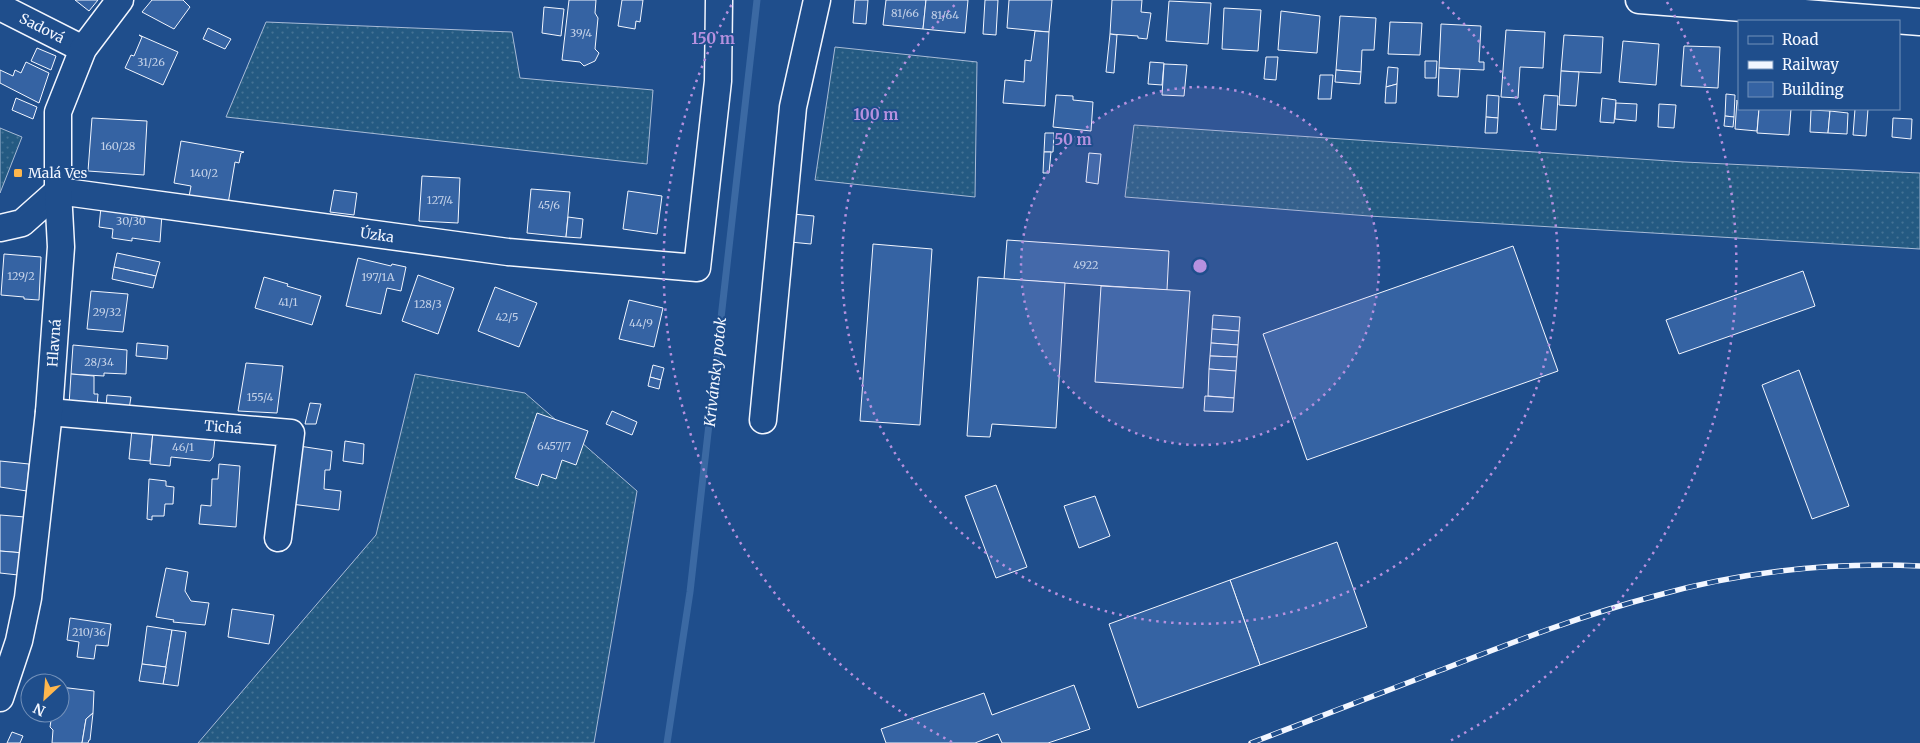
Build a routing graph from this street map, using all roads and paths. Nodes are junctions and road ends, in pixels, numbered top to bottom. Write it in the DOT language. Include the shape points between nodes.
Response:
graph roads {
  1 [pos="120,0"];
  2 [pos="719,0"];
  3 [pos="817,0"];
  4 [pos="1639,0"];
  5 [pos="0,7"];
  6 [pos="1894,20"];
  7 [pos="1900,20"];
  8 [pos="1920,22"];
  9 [pos="84,49"];
  10 [pos="58,191"];
  11 [pos="7,222"];
  12 [pos="49,412"];
  13 [pos="763,420"];
  14 [pos="278,538"];
  15 [pos="0,698"];
  1 -- 9 [label="street, Hlavná"];
  2 -- 10 [label="street, Úzka" via="718,81 697,268 508,252"];
  3 -- 13 [label="street" via="793,107"];
  4 -- 6 [label="street"];
  5 -- 9 [label="street, Sadová"];
  7 -- 8 [label="street"];
  9 -- 10 [label="street, Hlavná" via="58,112"];
  10 -- 11 [label="street"];
  10 -- 12 [label="street, Hlavná" via="61,247"];
  12 -- 14 [label="street, Tichá" via="291,433"];
  12 -- 15 [label="street, Hlavná" via="28,598 19,641"];
}
